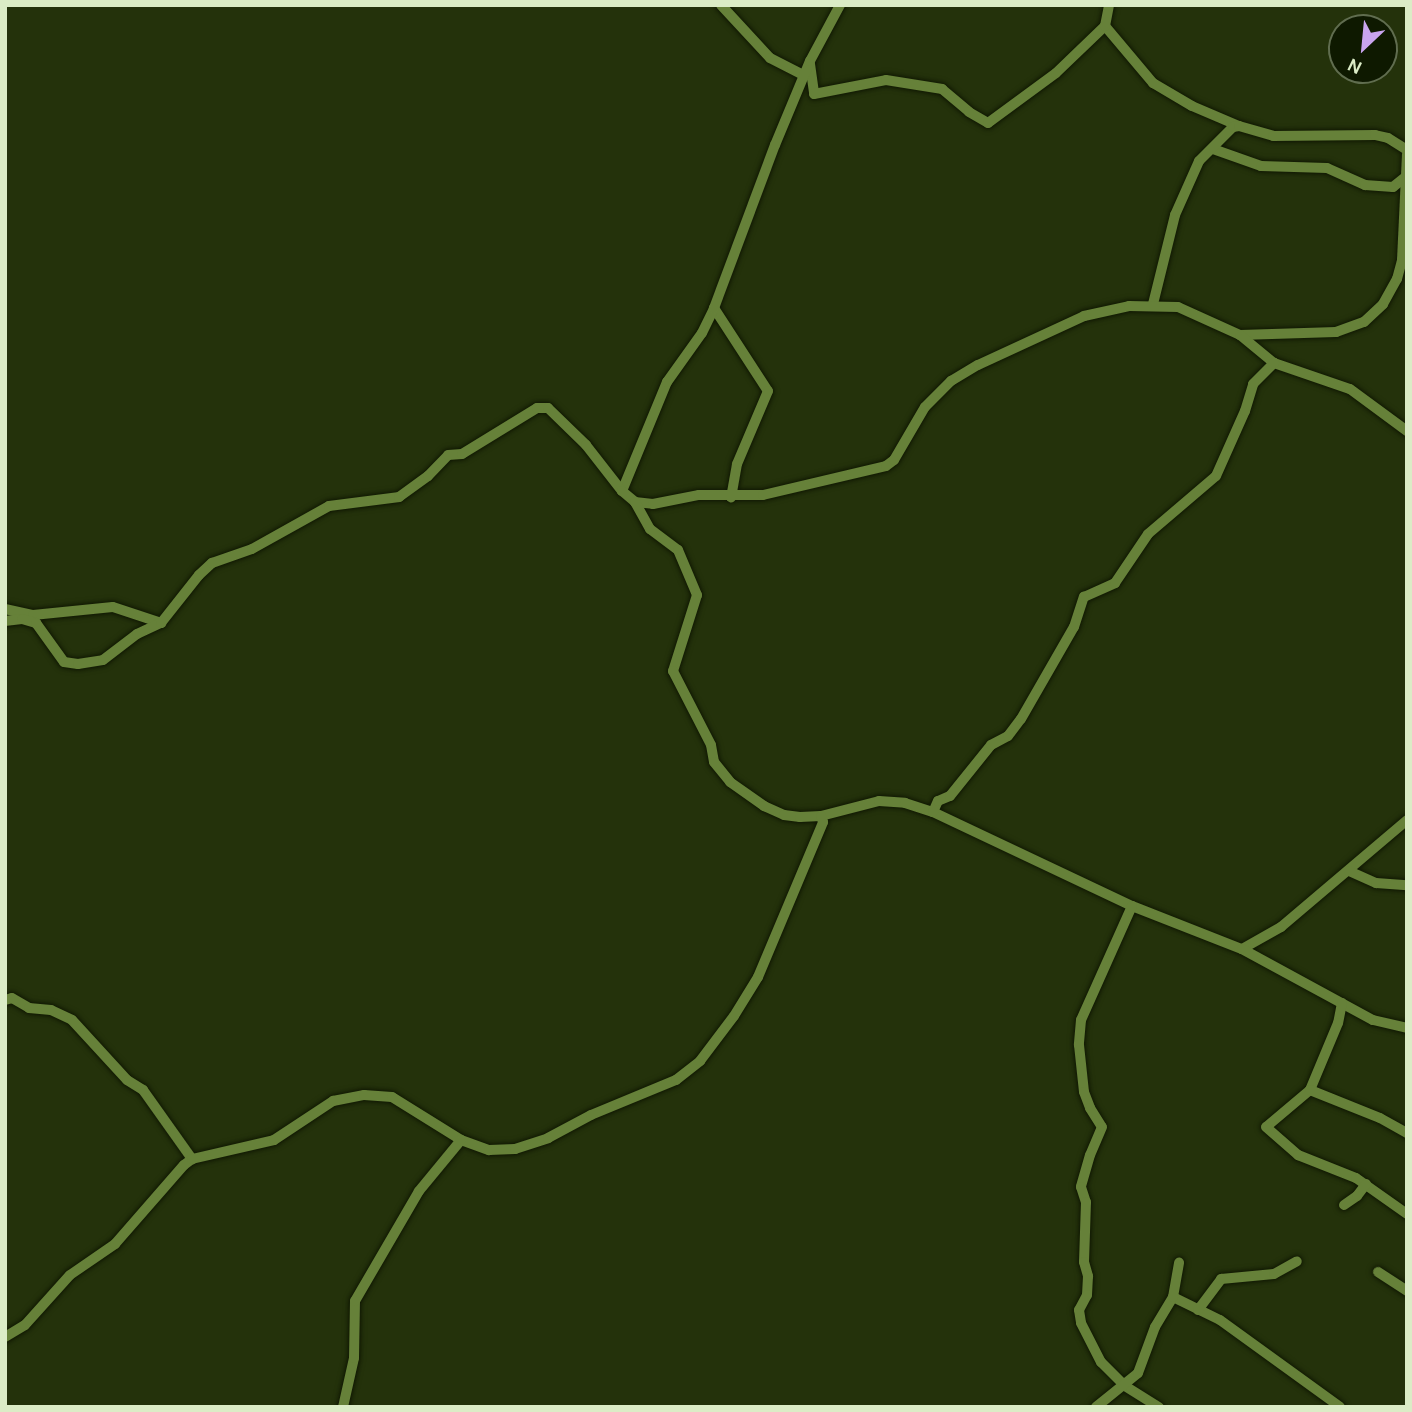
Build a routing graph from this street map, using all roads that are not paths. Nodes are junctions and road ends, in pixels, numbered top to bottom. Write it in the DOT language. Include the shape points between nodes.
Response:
graph roads {
  1 [pos="721,5"];
  2 [pos="840,5"];
  3 [pos="1109,5"];
  4 [pos="1105,26"];
  5 [pos="810,61"];
  6 [pos="805,76"];
  7 [pos="1239,126"];
  8 [pos="1213,149"];
  9 [pos="1407,152"];
  10 [pos="1404,178"];
  11 [pos="1153,304"];
  12 [pos="714,308"];
  13 [pos="1240,335"];
  14 [pos="1274,363"];
  15 [pos="1407,431"];
  16 [pos="622,491"];
  17 [pos="731,497"];
  18 [pos="635,502"];
  19 [pos="5,610"];
  20 [pos="5,621"];
  21 [pos="161,623"];
  22 [pos="933,812"];
  23 [pos="821,816"];
  24 [pos="1407,820"];
  25 [pos="1349,871"];
  26 [pos="1407,885"];
  27 [pos="1132,906"];
  28 [pos="1242,949"];
  29 [pos="5,986"];
  30 [pos="9,999"];
  31 [pos="1342,1003"];
  32 [pos="1407,1028"];
  33 [pos="1310,1090"];
  34 [pos="1407,1133"];
  35 [pos="461,1140"];
  36 [pos="192,1159"];
  37 [pos="1366,1184"];
  38 [pos="1344,1205"];
  39 [pos="1407,1214"];
  40 [pos="1297,1261"];
  41 [pos="1179,1263"];
  42 [pos="1378,1272"];
  43 [pos="1407,1292"];
  44 [pos="1173,1297"];
  45 [pos="1198,1310"];
  46 [pos="5,1337"];
  47 [pos="1125,1386"];
  48 [pos="343,1407"];
  49 [pos="1096,1407"];
  50 [pos="1159,1407"];
  51 [pos="1340,1407"];
  1 -- 6 [label="street" via="770,58"];
  2 -- 5 [label="street"];
  3 -- 4 [label="street"];
  4 -- 5 [label="street" via="1056,73 988,123 942,89 920,85 886,80 814,94"];
  4 -- 7 [label="street" via="1153,83"];
  5 -- 6 [label="street"];
  6 -- 12 [label="street"];
  7 -- 8 [label="street"];
  7 -- 9 [label="street" via="1273,136 1375,135"];
  8 -- 10 [label="street" via="1261,166 1327,169 1365,186 1393,187"];
  8 -- 11 [label="street" via="1199,161 1175,215"];
  9 -- 10 [label="street"];
  10 -- 13 [label="street" via="1402,260 1391,293 1374,314 1336,332"];
  11 -- 13 [label="street" via="1178,307"];
  11 -- 17 [label="street" via="1084,316 963,373 932,398 886,466 792,490"];
  12 -- 16 [label="street" via="667,382"];
  12 -- 17 [label="street" via="768,391 737,464"];
  13 -- 14 [label="street"];
  14 -- 15 [label="street" via="1350,389"];
  14 -- 22 [label="street" via="1253,384 1216,476 1148,534 1115,583 1084,597 1074,626 1021,719 1008,736 991,745 950,796 938,801"];
  16 -- 18 [label="street"];
  16 -- 21 [label="street" via="586,445 548,408 537,408 462,454 448,455 399,498 329,506 252,549 212,563"];
  17 -- 18 [label="street" via="699,495 653,504"];
  18 -- 23 [label="street" via="650,528 678,550 697,595 673,671 711,745 714,762 730,782 764,806 792,817"];
  19 -- 21 [label="street" via="33,615 113,607"];
  20 -- 21 [label="street" via="36,623 64,662 79,664 103,660"];
  22 -- 23 [label="street" via="879,801"];
  22 -- 27 [label="street"];
  23 -- 35 [label="street" via="758,977 734,1016 689,1072 515,1149 489,1150"];
  24 -- 25 [label="street"];
  25 -- 26 [label="street" via="1376,883"];
  25 -- 28 [label="street" via="1282,926"];
  27 -- 28 [label="street"];
  27 -- 47 [label="street" via="1085,1007 1080,1045 1084,1092 1102,1127 1081,1187 1086,1202 1084,1262 1088,1276 1087,1295 1079,1310 1101,1362"];
  28 -- 31 [label="street"];
  29 -- 30 [label="street"];
  30 -- 36 [label="street" via="72,1020 127,1080 144,1090"];
  31 -- 32 [label="street" via="1373,1020"];
  31 -- 33 [label="street"];
  33 -- 34 [label="street"];
  33 -- 37 [label="street" via="1266,1127 1297,1155"];
  35 -- 36 [label="street" via="404,1102 364,1095 333,1101 262,1144"];
  35 -- 48 [label="street" via="419,1191 355,1301 354,1358"];
  36 -- 46 [label="street" via="115,1244 70,1275 26,1325"];
  37 -- 38 [label="street"];
  37 -- 39 [label="street"];
  40 -- 45 [label="street" via="1274,1274 1221,1279"];
  41 -- 44 [label="street"];
  42 -- 43 [label="street"];
  44 -- 45 [label="street"];
  44 -- 47 [label="street" via="1155,1326 1138,1373"];
  45 -- 51 [label="street" via="1220,1320"];
  47 -- 49 [label="street"];
  47 -- 50 [label="street"];
}
